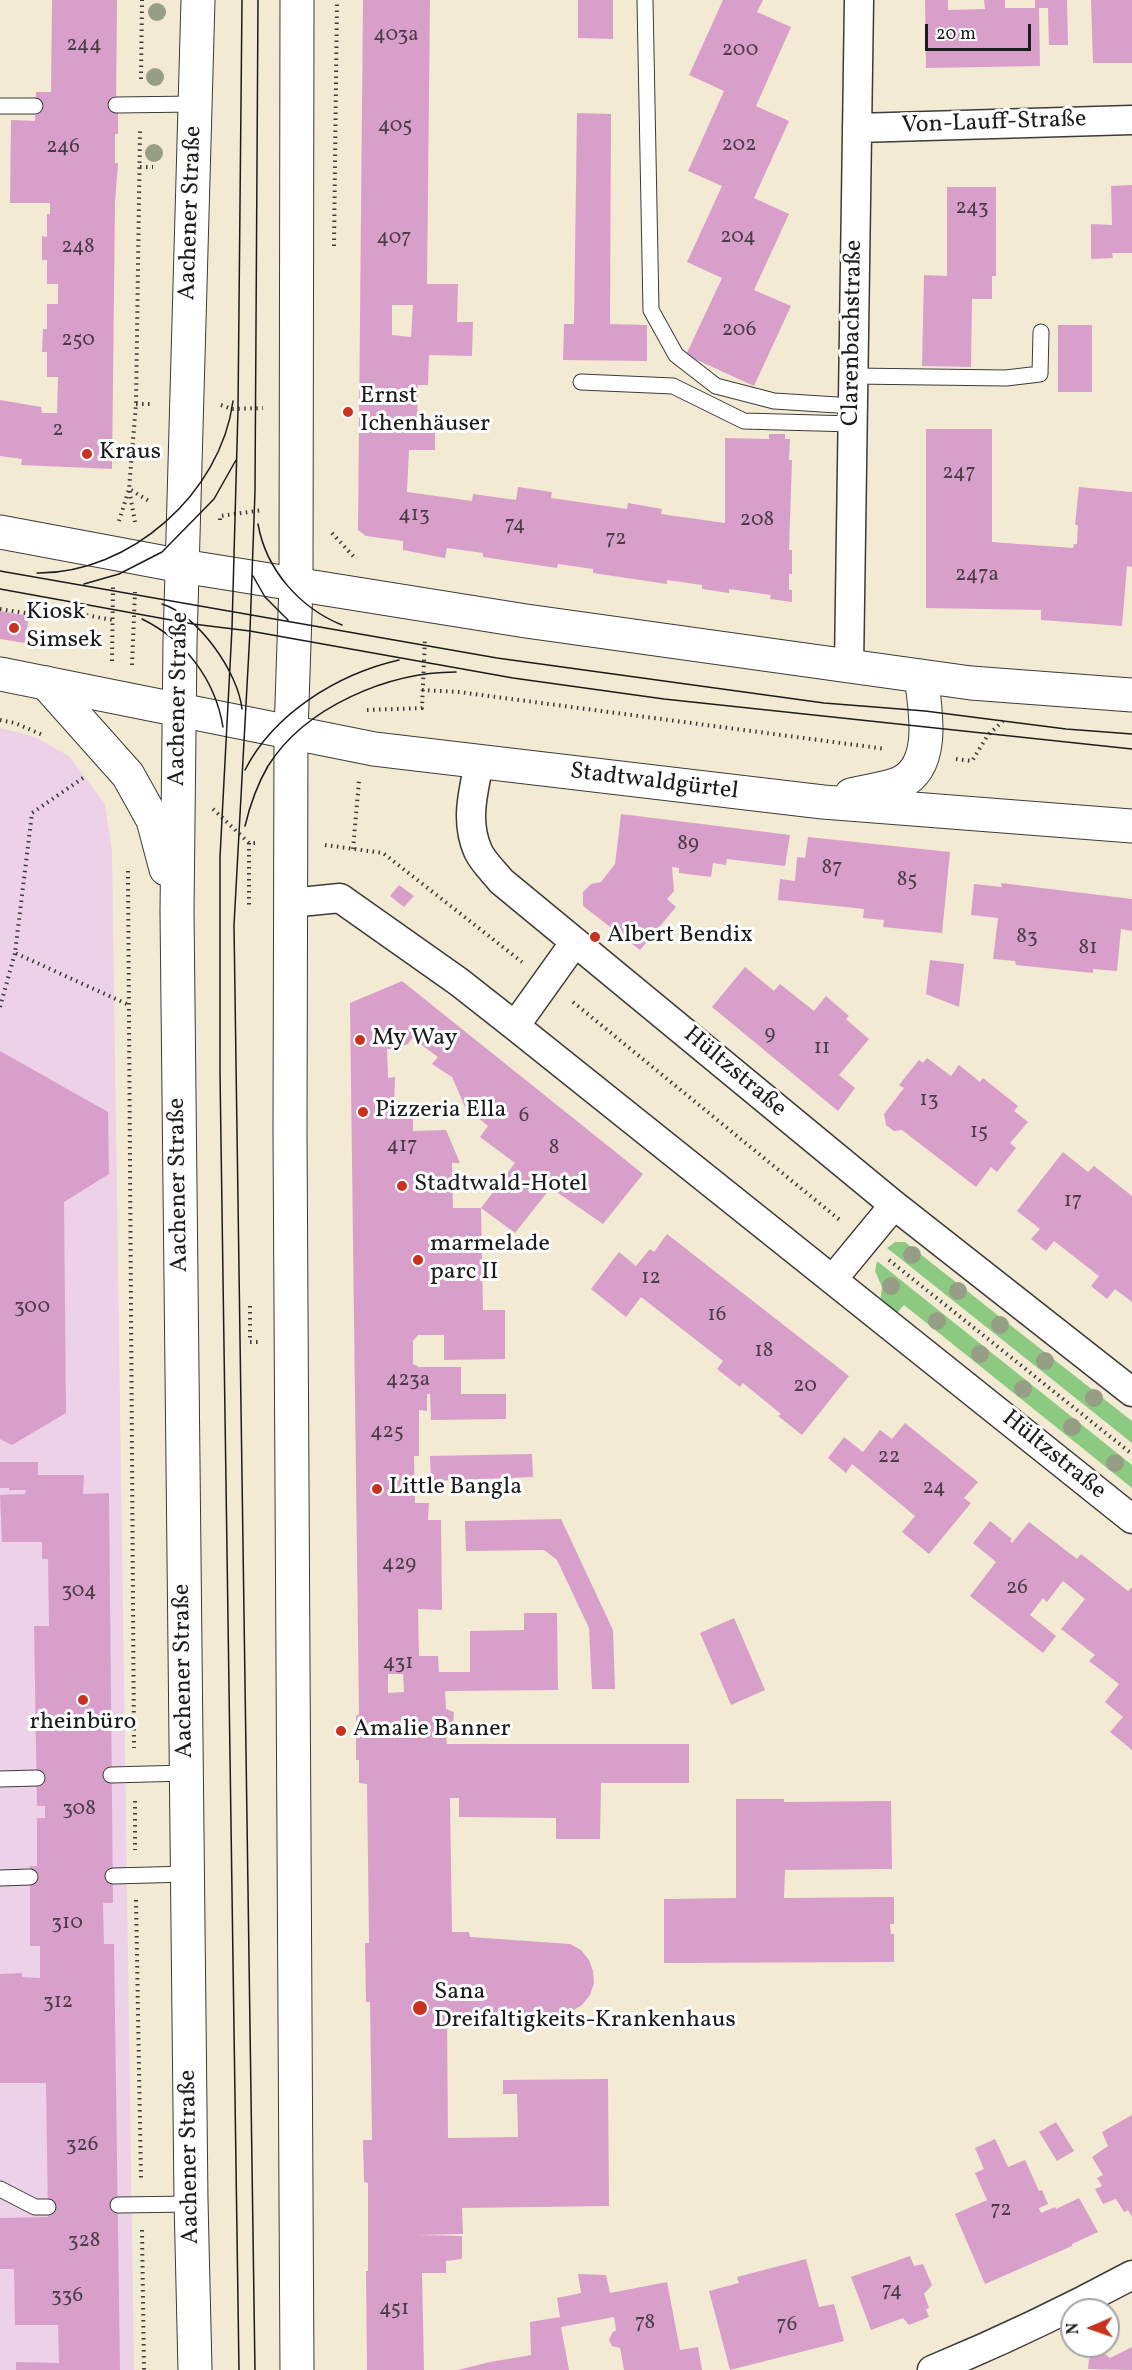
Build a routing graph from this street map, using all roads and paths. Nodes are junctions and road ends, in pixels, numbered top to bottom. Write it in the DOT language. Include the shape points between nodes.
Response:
graph roads {
  1 [pos="142,0"];
  2 [pos="198,0"];
  3 [pos="297,0"];
  4 [pos="337,0"];
  5 [pos="645,0"];
  6 [pos="859,0"];
  7 [pos="196,104"];
  8 [pos="116,105"];
  9 [pos="141,105"];
  10 [pos="0,106"];
  11 [pos="35,106"];
  12 [pos="1132,120"];
  13 [pos="857,128"];
  14 [pos="140,167"];
  15 [pos="153,167"];
  16 [pos="334,249"];
  17 [pos="1041,332"];
  18 [pos="853,376"];
  19 [pos="581,382"];
  20 [pos="136,404"];
  21 [pos="186,404"];
  22 [pos="269,408"];
  23 [pos="853,415"];
  24 [pos="129,489"];
  25 [pos="296,508"];
  26 [pos="184,521"];
  27 [pos="136,528"];
  28 [pos="0,532"];
  29 [pos="116,538"];
  30 [pos="182,566"];
  31 [pos="296,584"];
  32 [pos="331,590"];
  33 [pos="380,597"];
  34 [pos="0,609"];
  35 [pos="63,610"];
  36 [pos="58,614"];
  37 [pos="113,620"];
  38 [pos="425,628"];
  39 [pos="849,666"];
  40 [pos="0,674"];
  41 [pos="921,676"];
  42 [pos="46,683"];
  43 [pos="422,690"];
  44 [pos="1132,695"];
  45 [pos="111,697"];
  46 [pos="179,709"];
  47 [pos="1007,715"];
  48 [pos="291,733"];
  49 [pos="359,746"];
  50 [pos="104,747"];
  51 [pos="922,754"];
  52 [pos="479,763"];
  53 [pos="205,801"];
  54 [pos="823,802"];
  55 [pos="1132,826"];
  56 [pos="324,835"];
  57 [pos="249,843"];
  58 [pos="291,843"];
  59 [pos="324,845"];
  60 [pos="353,849"];
  61 [pos="128,867"];
  62 [pos="323,899"];
  63 [pos="290,903"];
  64 [pos="249,909"];
  65 [pos="177,911"];
  66 [pos="575,942"];
  67 [pos="15,953"];
  68 [pos="548,982"];
  69 [pos="129,1005"];
  70 [pos="0,1007"];
  71 [pos="515,1026"];
  72 [pos="894,1205"];
  73 [pos="833,1279"];
  74 [pos="250,1306"];
  75 [pos="250,1342"];
  76 [pos="1132,1392"];
  77 [pos="1132,1520"];
  78 [pos="186,1773"];
  79 [pos="135,1774"];
  80 [pos="111,1775"];
  81 [pos="37,1778"];
  82 [pos="0,1779"];
  83 [pos="188,1874"];
  84 [pos="113,1875"];
  85 [pos="136,1875"];
  86 [pos="30,1877"];
  87 [pos="0,1878"];
  88 [pos="0,2189"];
  89 [pos="191,2204"];
  90 [pos="118,2205"];
  91 [pos="141,2205"];
  92 [pos="48,2207"];
  93 [pos="1132,2275"];
  94 [pos="144,2370"];
  95 [pos="195,2370"];
  96 [pos="297,2370"];
  97 [pos="932,2370"];
  1 -- 9 [label="path"];
  2 -- 7 [label="main road, Aachener Straße"];
  3 -- 25 [label="main road"];
  4 -- 16 [label="path"];
  5 -- 23 [label="lane" via="651,310 676,355 716,386"];
  6 -- 13 [label="street, Clarenbachstraße"];
  7 -- 9 [label="lane"];
  7 -- 21 [label="main road, Aachener Straße"];
  8 -- 9 [label="lane"];
  9 -- 14 [label="path"];
  10 -- 11 [label="lane"];
  12 -- 13 [label="street, Von-Lauff-Straße"];
  13 -- 18 [label="street, Clarenbachstraße"];
  14 -- 15 [label="path"];
  14 -- 20 [label="path"];
  17 -- 18 [label="lane" via="1040,374 1006,378"];
  18 -- 23 [label="street, Clarenbachstraße"];
  19 -- 23 [label="lane" via="673,386 744,421"];
  20 -- 21 [label="path"];
  20 -- 24 [label="path"];
  21 -- 22 [label="path"];
  21 -- 26 [label="main road, Aachener Straße"];
  23 -- 39 [label="street, Clarenbachstraße"];
  24 -- 26 [label="path"];
  24 -- 27 [label="path"];
  24 -- 29 [label="path"];
  25 -- 26 [label="path" via="220,516 220,534 210,534"];
  25 -- 31 [label="main road"];
  26 -- 30 [label="main road, Aachener Straße"];
  28 -- 29 [label="main road"];
  29 -- 30 [label="main road"];
  29 -- 37 [label="path"];
  30 -- 31 [label="main road"];
  30 -- 46 [label="main road, Aachener Straße"];
  31 -- 32 [label="main road"];
  31 -- 48 [label="main road"];
  32 -- 33 [label="main road"];
  32 -- 33 [label="path" via="332,532 359,562"];
  33 -- 39 [label="main road"];
  34 -- 36 [label="path" via="57,618"];
  35 -- 37 [label="path"];
  37 -- 45 [label="path"];
  38 -- 43 [label="path"];
  39 -- 41 [label="main road"];
  40 -- 42 [label="main road, Stadtwaldgürtel"];
  41 -- 44 [label="main road"];
  41 -- 51 [label="main road" via="927,727"];
  42 -- 45 [label="main road, Stadtwaldgürtel"];
  42 -- 50 [label="main road"];
  43 -- 49 [label="path" via="422,708 365,710"];
  43 -- 51 [label="path"];
  45 -- 46 [label="main road, Stadtwaldgürtel"];
  46 -- 48 [label="main road, Stadtwaldgürtel"];
  46 -- 65 [label="main road, Aachener Straße"];
  47 -- 51 [label="path" via="988,735 972,761"];
  48 -- 49 [label="main road, Stadtwaldgürtel"];
  48 -- 58 [label="main road"];
  49 -- 52 [label="main road, Stadtwaldgürtel"];
  49 -- 60 [label="path"];
  50 -- 65 [label="main road" via="128,775 153,820"];
  50 -- 67 [label="path" via="81,779 32,813"];
  51 -- 54 [label="main road" via="920,765 902,782"];
  52 -- 54 [label="main road, Stadtwaldgürtel"];
  52 -- 66 [label="street, Hültzstraße" via="470,812 479,853 501,881"];
  53 -- 57 [label="path"];
  54 -- 55 [label="main road, Stadtwaldgürtel"];
  56 -- 59 [label="path"];
  57 -- 58 [label="path"];
  57 -- 64 [label="path"];
  58 -- 63 [label="main road"];
  59 -- 60 [label="path"];
  59 -- 62 [label="path"];
  60 -- 68 [label="path" via="383,853"];
  61 -- 69 [label="path"];
  62 -- 63 [label="street, Hültzstraße"];
  62 -- 71 [label="street, Hültzstraße" via="340,898"];
  63 -- 96 [label="main road"];
  65 -- 78 [label="main road, Aachener Straße"];
  66 -- 68 [label="street"];
  66 -- 72 [label="street, Hültzstraße"];
  67 -- 69 [label="path"];
  67 -- 70 [label="path"];
  68 -- 71 [label="street"];
  69 -- 79 [label="path"];
  71 -- 73 [label="street, Hültzstraße"];
  72 -- 73 [label="street"];
  72 -- 76 [label="street, Hültzstraße"];
  73 -- 77 [label="street, Hültzstraße"];
  74 -- 75 [label="path"];
  78 -- 79 [label="lane"];
  78 -- 83 [label="main road, Aachener Straße"];
  79 -- 80 [label="lane"];
  79 -- 85 [label="path"];
  81 -- 82 [label="lane"];
  83 -- 85 [label="lane"];
  83 -- 89 [label="main road, Aachener Straße"];
  84 -- 85 [label="lane"];
  85 -- 91 [label="path"];
  86 -- 87 [label="lane"];
  88 -- 92 [label="lane" via="35,2207"];
  89 -- 91 [label="lane"];
  89 -- 95 [label="main road, Aachener Straße"];
  90 -- 91 [label="lane"];
  91 -- 94 [label="path"];
  93 -- 97 [label="street"];
}
